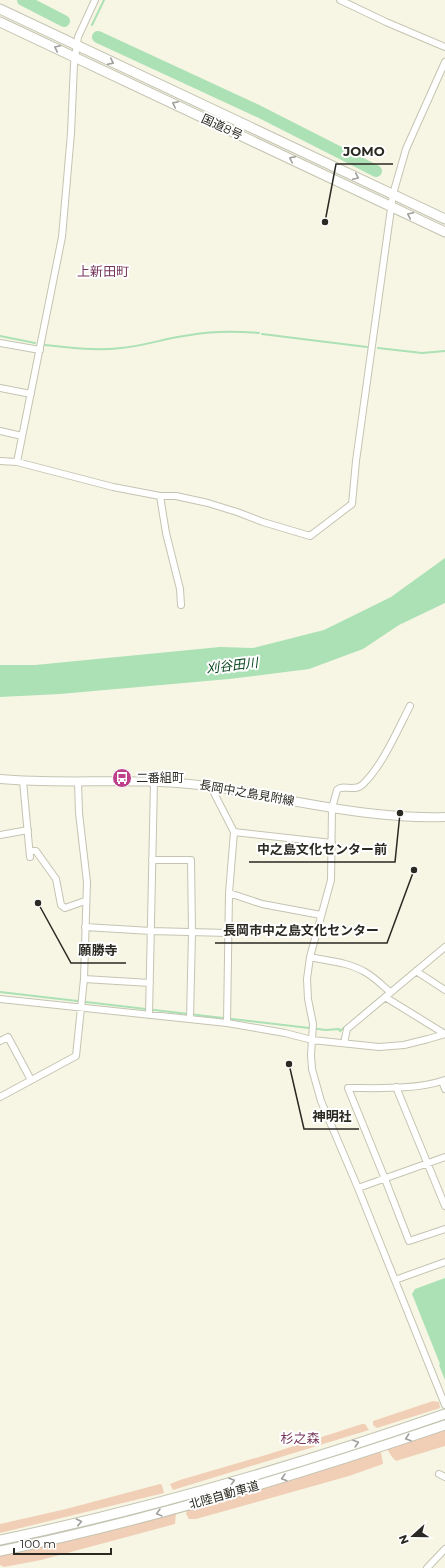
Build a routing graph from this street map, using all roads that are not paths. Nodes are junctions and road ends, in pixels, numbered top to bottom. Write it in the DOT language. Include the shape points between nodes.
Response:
graph roads {
  1 [pos="95,0"];
  2 [pos="340,0"];
  3 [pos="0,10"];
  4 [pos="0,22"];
  5 [pos="77,45"];
  6 [pos="445,47"];
  7 [pos="75,56"];
  8 [pos="445,62"];
  9 [pos="393,194"];
  10 [pos="391,206"];
  11 [pos="445,219"];
  12 [pos="445,232"];
  13 [pos="0,343"];
  14 [pos="40,350"];
  15 [pos="0,388"];
  16 [pos="31,394"];
  17 [pos="0,431"];
  18 [pos="22,436"];
  19 [pos="0,461"];
  20 [pos="17,462"];
  21 [pos="160,496"];
  22 [pos="181,605"];
  23 [pos="410,706"];
  24 [pos="0,779"];
  25 [pos="23,781"];
  26 [pos="154,781"];
  27 [pos="78,782"];
  28 [pos="213,787"];
  29 [pos="332,808"];
  30 [pos="445,817"];
  31 [pos="28,830"];
  32 [pos="234,832"];
  33 [pos="0,835"];
  34 [pos="332,843"];
  35 [pos="152,860"];
  36 [pos="229,893"];
  37 [pos="85,901"];
  38 [pos="321,915"];
  39 [pos="85,927"];
  40 [pos="151,931"];
  41 [pos="192,932"];
  42 [pos="228,933"];
  43 [pos="445,947"];
  44 [pos="310,958"];
  45 [pos="416,972"];
  46 [pos="84,979"];
  47 [pos="150,983"];
  48 [pos="445,990"];
  49 [pos="390,992"];
  50 [pos="385,997"];
  51 [pos="0,999"];
  52 [pos="81,1008"];
  53 [pos="149,1015"];
  54 [pos="190,1019"];
  55 [pos="227,1023"];
  56 [pos="445,1034"];
  57 [pos="312,1040"];
  58 [pos="0,1041"];
  59 [pos="344,1043"];
  60 [pos="31,1080"];
  61 [pos="443,1081"];
  62 [pos="396,1087"];
  63 [pos="445,1089"];
  64 [pos="0,1097"];
  65 [pos="445,1157"];
  66 [pos="428,1163"];
  67 [pos="385,1179"];
  68 [pos="358,1188"];
  69 [pos="445,1206"];
  70 [pos="445,1229"];
  71 [pos="445,1262"];
  72 [pos="395,1280"];
  73 [pos="445,1405"];
  74 [pos="445,1414"];
  75 [pos="445,1425"];
  76 [pos="0,1540"];
  77 [pos="445,1548"];
  78 [pos="0,1551"];
  79 [pos="432,1566"];
  1 -- 5 [label="street" via="78,36"];
  2 -- 6 [label="street"];
  3 -- 5 [label="highway, 国道8号"];
  7 -- 4 [label="highway, 国道8号, one-way"];
  5 -- 7 [label="street"];
  5 -- 9 [label="highway, 国道8号, one-way"];
  10 -- 7 [label="highway, 国道8号, one-way"];
  7 -- 14 [label="street" via="65,213"];
  8 -- 9 [label="street" via="406,149"];
  9 -- 10 [label="street"];
  9 -- 11 [label="highway, 国道8号"];
  12 -- 10 [label="highway, 国道8号, one-way"];
  10 -- 21 [label="street" via="352,504 310,536 208,503 176,496"];
  13 -- 14 [label="street"];
  14 -- 16 [label="street"];
  15 -- 16 [label="street"];
  16 -- 18 [label="street"];
  17 -- 18 [label="street"];
  18 -- 20 [label="street"];
  19 -- 20 [label="street"];
  20 -- 21 [label="street" via="113,487"];
  21 -- 22 [label="street" via="180,589"];
  23 -- 29 [label="street" via="365,782 357,788 338,788"];
  24 -- 25 [label="main road, 長岡中之島見附線"];
  25 -- 27 [label="main road, 長岡中之島見附線"];
  25 -- 31 [label="street"];
  26 -- 27 [label="main road, 長岡中之島見附線"];
  26 -- 28 [label="main road, 長岡中之島見附線"];
  26 -- 35 [label="street"];
  27 -- 37 [label="street" via="87,882"];
  28 -- 29 [label="main road, 長岡中之島見附線"];
  28 -- 32 [label="street"];
  29 -- 30 [label="main road, 長岡中之島見附線" via="392,816"];
  29 -- 34 [label="street"];
  31 -- 33 [label="street"];
  31 -- 37 [label="street" via="30,854 36,851 56,879 61,905 65,908"];
  32 -- 34 [label="street"];
  32 -- 36 [label="street"];
  34 -- 38 [label="street" via="331,880"];
  35 -- 40 [label="street"];
  35 -- 41 [label="street" via="191,860"];
  36 -- 38 [label="street" via="262,904"];
  36 -- 42 [label="street"];
  37 -- 39 [label="street"];
  38 -- 44 [label="street"];
  39 -- 40 [label="street"];
  39 -- 46 [label="street"];
  40 -- 41 [label="street"];
  40 -- 47 [label="street"];
  41 -- 42 [label="street"];
  41 -- 54 [label="street"];
  42 -- 55 [label="street"];
  43 -- 45 [label="street"];
  44 -- 49 [label="street" via="347,964 366,973"];
  44 -- 57 [label="street" via="307,988 313,1024"];
  45 -- 48 [label="street"];
  45 -- 49 [label="street"];
  46 -- 47 [label="street"];
  46 -- 52 [label="street"];
  47 -- 53 [label="street"];
  49 -- 50 [label="street"];
  50 -- 56 [label="street"];
  50 -- 59 [label="street" via="347,1029"];
  51 -- 52 [label="street"];
  52 -- 53 [label="street"];
  52 -- 60 [label="street" via="76,1056"];
  53 -- 54 [label="street"];
  54 -- 55 [label="street"];
  55 -- 57 [label="street"];
  56 -- 59 [label="street" via="389,1047"];
  57 -- 59 [label="street"];
  57 -- 68 [label="street" via="312,1069 321,1101"];
  58 -- 60 [label="street" via="8,1036"];
  60 -- 64 [label="street"];
  61 -- 62 [label="street"];
  61 -- 63 [label="street"];
  62 -- 66 [label="street"];
  62 -- 67 [label="street" via="348,1088"];
  65 -- 66 [label="street"];
  66 -- 67 [label="street"];
  66 -- 69 [label="street"];
  67 -- 68 [label="street"];
  67 -- 70 [label="street" via="408,1241"];
  68 -- 72 [label="street"];
  71 -- 72 [label="street"];
  72 -- 73 [label="street"];
  76 -- 74 [label="highway, 北陸自動車道, one-way" via="191,1493"];
  75 -- 78 [label="highway, 北陸自動車道, one-way" via="199,1503 55,1540"];
  77 -- 79 [label="street"];
}
